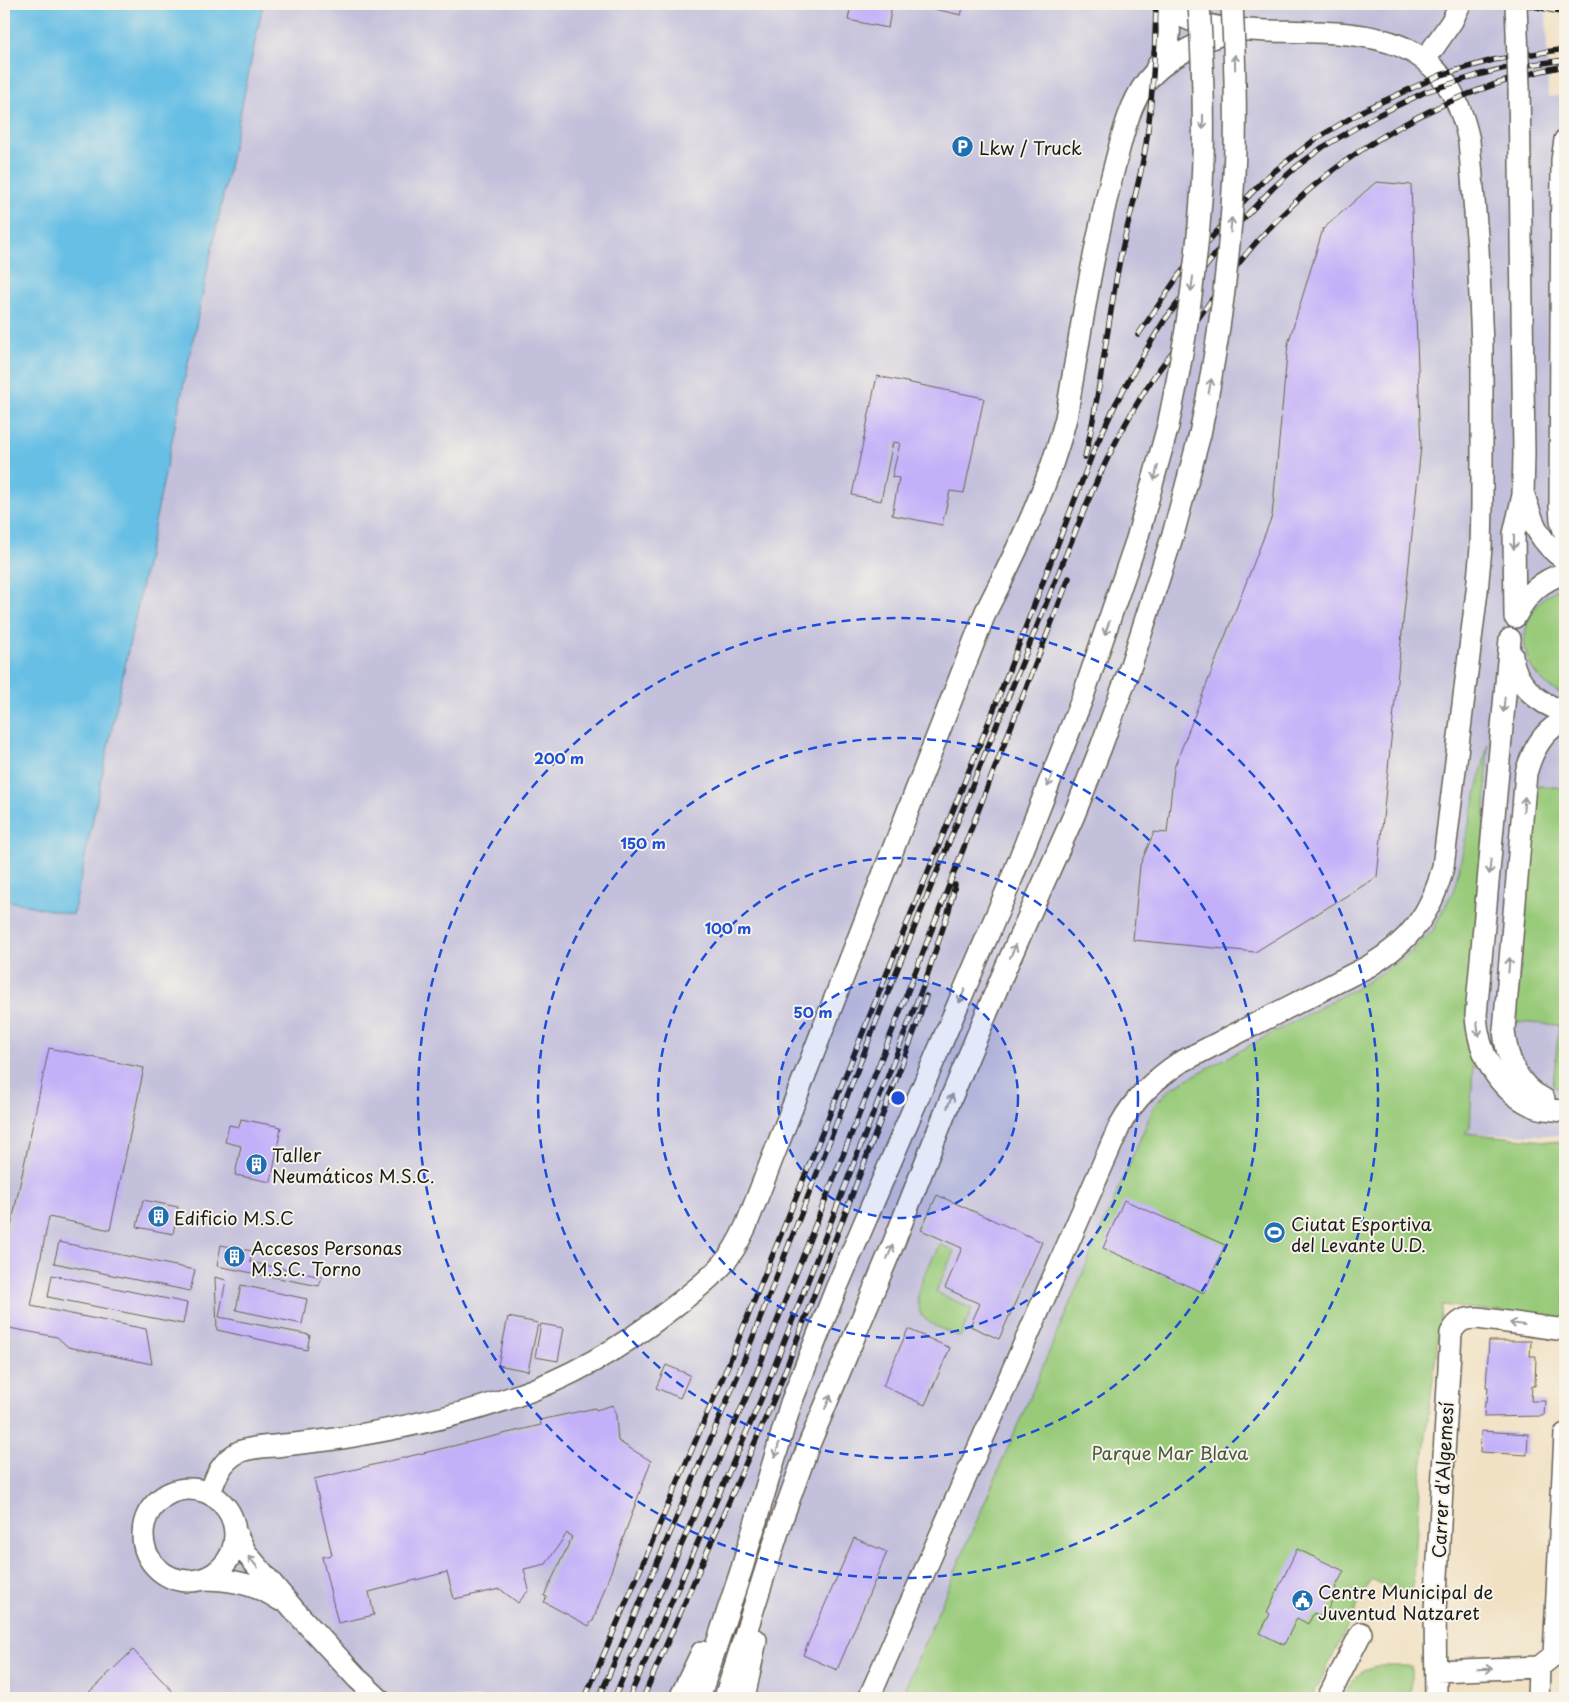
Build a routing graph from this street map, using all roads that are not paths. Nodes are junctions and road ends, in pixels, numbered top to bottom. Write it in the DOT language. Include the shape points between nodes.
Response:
graph roads {
  1 [pos="1164,4"];
  2 [pos="1200,4"];
  3 [pos="1232,4"];
  4 [pos="1460,4"];
  5 [pos="1516,4"];
  6 [pos="1241,30"];
  7 [pos="1425,60"];
  8 [pos="1154,73"];
  9 [pos="1565,140"];
  10 [pos="1524,495"];
  11 [pos="1565,534"];
  12 [pos="1565,560"];
  13 [pos="1565,573"];
  14 [pos="1515,617"];
  15 [pos="1510,639"];
  16 [pos="1565,712"];
  17 [pos="1565,721"];
  18 [pos="1565,1106"];
  19 [pos="1565,1110"];
  20 [pos="1565,1330"];
  21 [pos="1565,1434"];
  22 [pos="1565,1441"];
  23 [pos="210,1494"];
  24 [pos="782,1519"];
  25 [pos="235,1531"];
  26 [pos="742,1568"];
  27 [pos="203,1579"];
  28 [pos="296,1612"];
  29 [pos="1361,1632"];
  30 [pos="1553,1659"];
  31 [pos="1436,1671"];
  32 [pos="378,1698"];
  33 [pos="680,1698"];
  34 [pos="699,1698"];
  35 [pos="724,1698"];
  36 [pos="744,1698"];
  37 [pos="869,1698"];
  38 [pos="1328,1698"];
  39 [pos="1436,1698"];
  40 [pos="1538,1698"];
  1 -- 6 [label="street" via="1190,20"];
  1 -- 8 [label="street" via="1170,30 1167,46"];
  2 -- 26 [label="street, one-way, bridge" via="1202,186 1195,266 1179,374 1138,539 1082,699 1008,888 836,1289 791,1403"];
  24 -- 3 [label="street, one-way, bridge" via="808,1447 949,1103 1101,747 1174,531 1200,434 1224,296 1236,114"];
  4 -- 7 [label="street"];
  5 -- 10 [label="street, bridge"];
  6 -- 7 [label="street" via="1370,36 1401,46"];
  6 -- 8 [label="street" via="1198,43"];
  7 -- 37 [label="street" via="1441,75 1466,124 1478,248 1482,345 1481,548 1446,846 1438,887 1418,924 1385,956 1179,1063 1145,1089 1127,1113"];
  8 -- 23 [label="street" via="1132,109 1117,154 1096,239 1066,418 1049,475 986,611 736,1248 695,1290 646,1328 560,1378 514,1397 399,1428 239,1452 216,1476"];
  9 -- 11 [label="street" via="1562,160 1560,506"];
  10 -- 12 [label="street" via="1541,537 1551,551"];
  10 -- 14 [label="street, one-way" via="1514,534"];
  13 -- 14 [label="street" via="1537,587 1526,597"];
  14 -- 15 [label="street"];
  15 -- 16 [label="street" via="1512,660 1520,679 1533,696"];
  15 -- 19 [label="street, one-way" via="1477,1028 1491,1068 1508,1089 1532,1105"];
  18 -- 17 [label="street, one-way" via="1541,1098 1525,1084 1506,1051 1504,1030 1526,773 1537,746 1557,724"];
  20 -- 31 [label="street, Carrer d'Algemesí, one-way" via="1466,1318 1456,1323 1451,1333 1435,1601"];
  21 -- 22 [label="street"];
  22 -- 30 [label="street"];
  23 -- 25 [label="street" via="223,1503"];
  23 -- 27 [label="street" via="180,1490 166,1496 154,1505 146,1518 143,1532 151,1561 161,1572 189,1582"];
  24 -- 35 [label="street"];
  24 -- 36 [label="street"];
  25 -- 27 [label="street" via="228,1561"];
  28 -- 25 [label="street, one-way" via="246,1553"];
  26 -- 33 [label="street"];
  26 -- 34 [label="street"];
  27 -- 28 [label="street" via="241,1582 259,1588"];
  28 -- 32 [label="street"];
  29 -- 38 [label="street"];
  31 -- 30 [label="street, one-way"];
  30 -- 40 [label="street"];
  31 -- 39 [label="street, Carrer d'Algemesí"];
}
